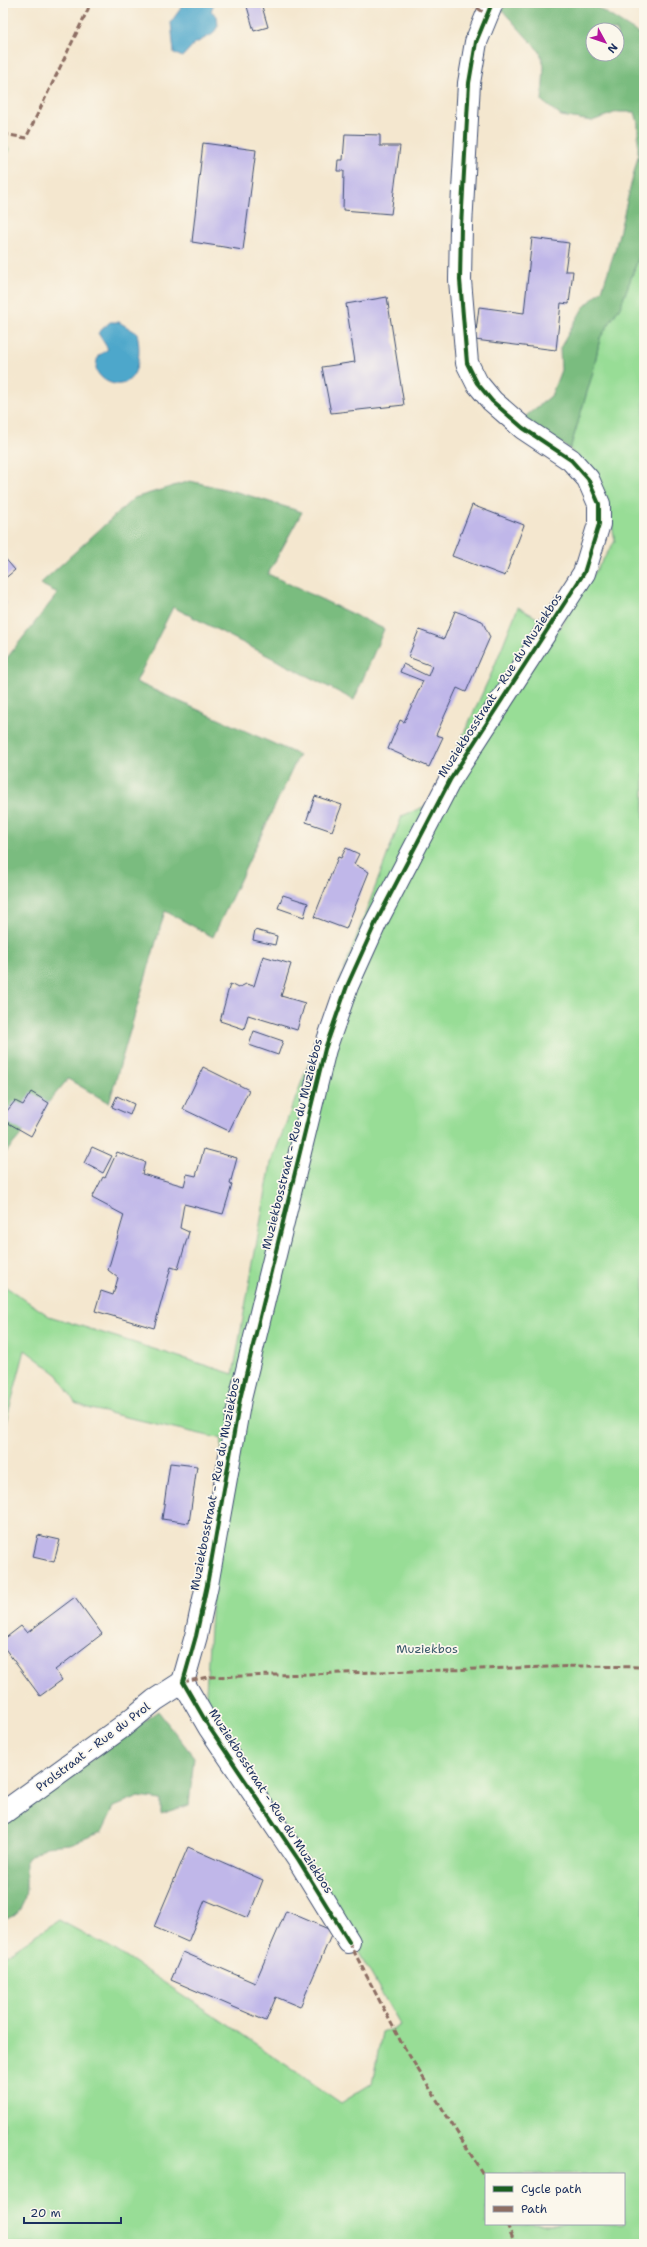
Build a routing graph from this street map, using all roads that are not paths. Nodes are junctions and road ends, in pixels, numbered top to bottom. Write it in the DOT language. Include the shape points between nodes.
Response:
graph roads {
  1 [pos="489,8"];
  2 [pos="183,1682"];
  3 [pos="3,1813"];
  4 [pos="349,1942"];
  1 -- 2 [label="street, Muziekbosstraat - Rue du Muziekbos" via="476,42 469,83 460,280 466,363 492,402 524,428 571,460 588,479 599,504 599,524 584,573 450,780 347,986 325,1049 244,1384 207,1585"];
  2 -- 3 [label="street, Prolstraat - Rue du Prol"];
  2 -- 4 [label="street, Muziekbosstraat - Rue du Muziekbos" via="209,1727 298,1859"];
}
